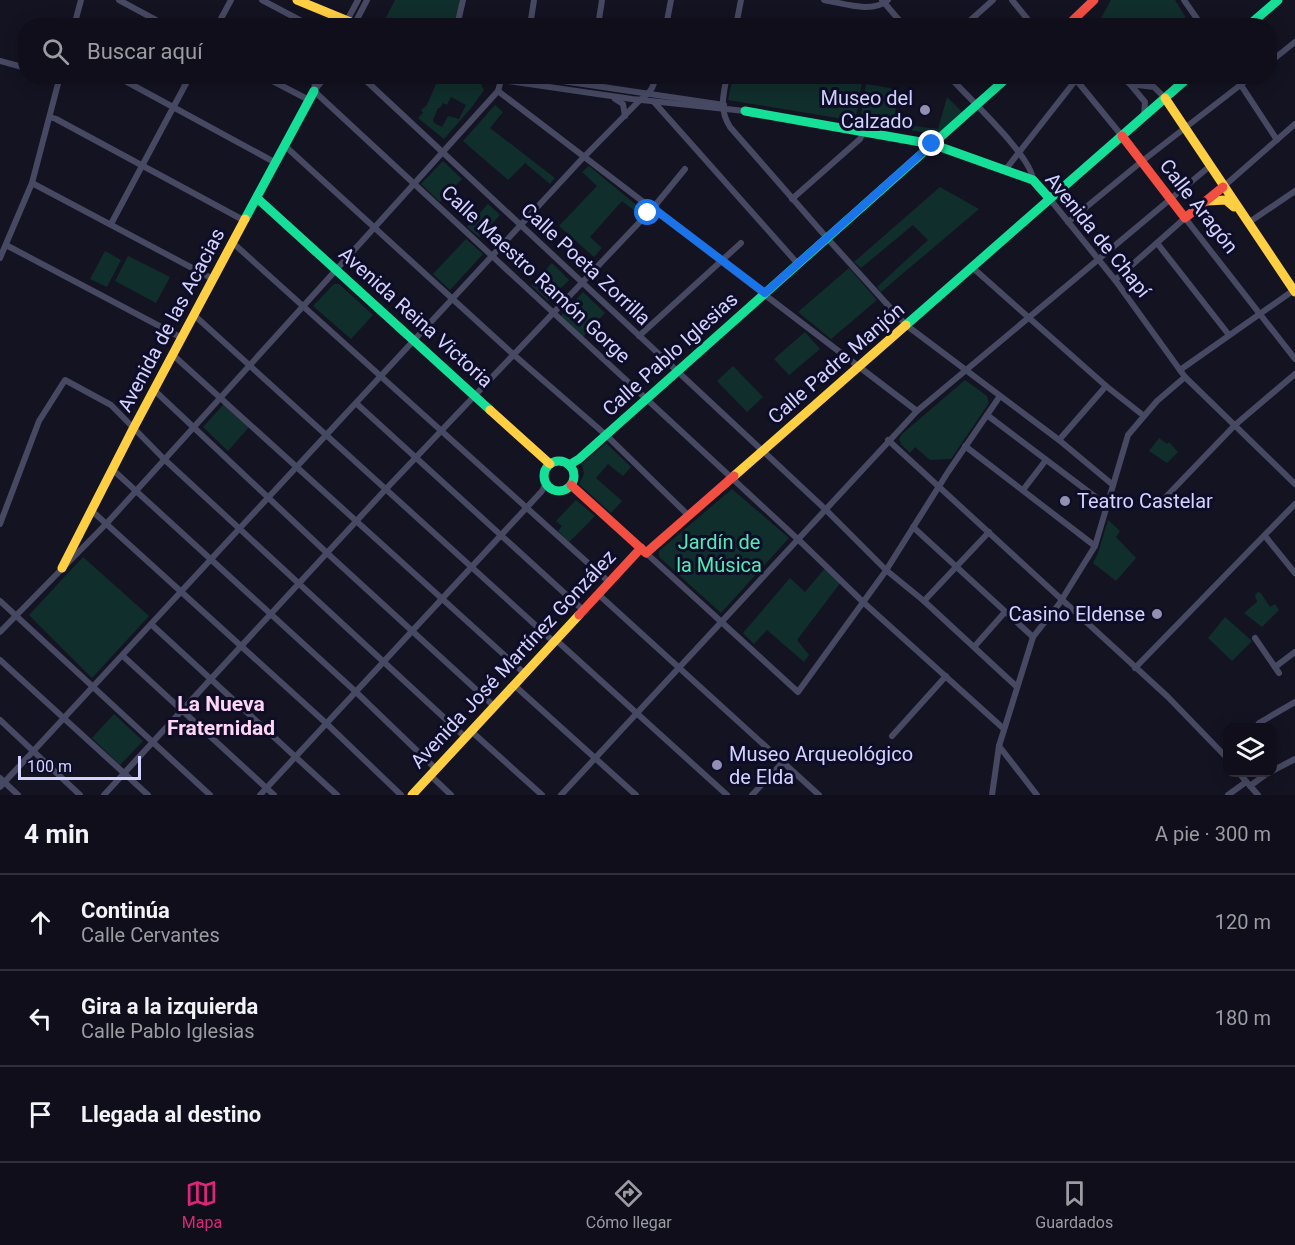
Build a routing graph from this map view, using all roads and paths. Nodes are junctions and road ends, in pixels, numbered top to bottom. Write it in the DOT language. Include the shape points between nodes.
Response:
graph roads {
  1 [pos="81,0"];
  2 [pos="119,0"];
  3 [pos="231,0"];
  4 [pos="262,0"];
  5 [pos="297,0"];
  6 [pos="358,0"];
  7 [pos="367,0"];
  8 [pos="463,0"];
  9 [pos="534,0"];
  10 [pos="602,0"];
  11 [pos="671,0"];
  12 [pos="741,0"];
  13 [pos="824,0"];
  14 [pos="993,0"];
  15 [pos="1012,0"];
  16 [pos="1094,0"];
  17 [pos="1185,0"];
  18 [pos="1278,0"];
  19 [pos="885,1"];
  20 [pos="76,18"];
  21 [pos="152,18"];
  22 [pos="221,18"];
  23 [pos="296,18"];
  24 [pos="339,18"];
  25 [pos="354,18"];
  26 [pos="356,18"];
  27 [pos="459,18"];
  28 [pos="531,18"];
  29 [pos="599,18"];
  30 [pos="668,18"];
  31 [pos="738,18"];
  32 [pos="898,18"];
  33 [pos="973,18"];
  34 [pos="1027,18"];
  35 [pos="1078,18"];
  36 [pos="1197,18"];
  37 [pos="1257,18"];
  38 [pos="1295,42"];
  39 [pos="1277,56"];
  40 [pos="0,61"];
  41 [pos="18,66"];
  42 [pos="57,84"];
  43 [pos="131,84"];
  44 [pos="186,84"];
  45 [pos="278,84"];
  46 [pos="315,84"];
  47 [pos="320,84"];
  48 [pos="370,84"];
  49 [pos="500,84"];
  50 [pos="528,84"];
  51 [pos="581,84"];
  52 [pos="655,84"];
  53 [pos="726,84"];
  54 [pos="956,84"];
  55 [pos="1000,84"];
  56 [pos="1071,84"];
  57 [pos="1081,84"];
  58 [pos="1130,84"];
  59 [pos="1181,84"];
  60 [pos="1241,86"];
  61 [pos="314,91"];
  62 [pos="498,91"];
  63 [pos="649,94"];
  64 [pos="609,96"];
  65 [pos="1165,98"];
  66 [pos="309,100"];
  67 [pos="640,100"];
  68 [pos="654,102"];
  69 [pos="976,105"];
  70 [pos="174,107"];
  71 [pos="722,107"];
  72 [pos="744,111"];
  73 [pos="624,116"];
  74 [pos="50,117"];
  75 [pos="1144,117"];
  76 [pos="1295,124"];
  77 [pos="1185,128"];
  78 [pos="864,131"];
  79 [pos="1122,136"];
  80 [pos="1277,140"];
  81 [pos="932,144"];
  82 [pos="285,146"];
  83 [pos="442,152"];
  84 [pos="1018,153"];
  85 [pos="584,158"];
  86 [pos="1141,162"];
  87 [pos="276,163"];
  88 [pos="142,166"];
  89 [pos="1210,166"];
  90 [pos="685,169"];
  91 [pos="1006,169"];
  92 [pos="1033,180"];
  93 [pos="32,183"];
  94 [pos="414,183"];
  95 [pos="1223,187"];
  96 [pos="1295,191"];
  97 [pos="257,198"];
  98 [pos="1048,198"];
  99 [pos="792,199"];
  100 [pos="1170,199"];
  101 [pos="1206,201"];
  102 [pos="653,208"];
  103 [pos="1240,212"];
  104 [pos="1185,218"];
  105 [pos="244,221"];
  106 [pos="1068,222"];
  107 [pos="1248,223"];
  108 [pos="111,224"];
  109 [pos="520,226"];
  110 [pos="373,228"];
  111 [pos="827,238"];
  112 [pos="233,243"];
  113 [pos="741,243"];
  114 [pos="1156,243"];
  115 [pos="6,245"];
  116 [pos="493,256"];
  117 [pos="0,258"];
  118 [pos="1098,259"];
  119 [pos="722,260"];
  120 [pos="798,264"];
  121 [pos="973,268"];
  122 [pos="335,270"];
  123 [pos="213,279"];
  124 [pos="1115,280"];
  125 [pos="582,283"];
  126 [pos="1294,291"];
  127 [pos="765,293"];
  128 [pos="453,300"];
  129 [pos="303,305"];
  130 [pos="553,313"];
  131 [pos="1260,314"];
  132 [pos="194,315"];
  133 [pos="1029,316"];
  134 [pos="906,325"];
  135 [pos="1229,335"];
  136 [pos="639,336"];
  137 [pos="182,338"];
  138 [pos="415,341"];
  139 [pos="173,355"];
  140 [pos="514,355"];
  141 [pos="1295,359"];
  142 [pos="249,366"];
  143 [pos="858,368"];
  144 [pos="966,369"];
  145 [pos="1180,370"];
  146 [pos="677,371"];
  147 [pos="1295,374"];
  148 [pos="1185,377"];
  149 [pos="381,378"];
  150 [pos="1106,386"];
  151 [pos="154,390"];
  152 [pos="475,395"];
  153 [pos="1000,396"];
  154 [pos="221,397"];
  155 [pos="646,399"];
  156 [pos="357,404"];
  157 [pos="917,411"];
  158 [pos="987,415"];
  159 [pos="1144,416"];
  160 [pos="1235,425"];
  161 [pos="194,426"];
  162 [pos="133,429"];
  163 [pos="441,432"];
  164 [pos="606,435"];
  165 [pos="327,436"];
  166 [pos="888,440"];
  167 [pos="1059,440"];
  168 [pos="965,446"];
  169 [pos="763,452"];
  170 [pos="164,459"];
  171 [pos="415,459"];
  172 [pos="1046,460"];
  173 [pos="550,464"];
  174 [pos="569,465"];
  175 [pos="297,468"];
  176 [pos="112,469"];
  177 [pos="732,479"];
  178 [pos="546,483"];
  179 [pos="1295,484"];
  180 [pos="571,485"];
  181 [pos="1113,485"];
  182 [pos="938,487"];
  183 [pos="136,490"];
  184 [pos="386,490"];
  185 [pos="1023,490"];
  186 [pos="269,498"];
  187 [pos="1160,503"];
  188 [pos="1295,504"];
  189 [pos="1106,505"];
  190 [pos="526,508"];
  191 [pos="825,508"];
  192 [pos="91,510"];
  193 [pos="689,516"];
  194 [pos="357,521"];
  195 [pos="107,523"];
  196 [pos="0,524"];
  197 [pos="913,527"];
  198 [pos="240,529"];
  199 [pos="989,532"];
  200 [pos="501,536"];
  201 [pos="1265,536"];
  202 [pos="797,538"];
  203 [pos="1095,546"];
  204 [pos="644,550"];
  205 [pos="327,553"];
  206 [pos="212,559"];
  207 [pos="472,567"];
  208 [pos="956,567"];
  209 [pos="62,568"];
  210 [pos="886,570"];
  211 [pos="1295,573"];
  212 [pos="609,582"];
  213 [pos="300,583"];
  214 [pos="182,592"];
  215 [pos="598,594"];
  216 [pos="1063,599"];
  217 [pos="442,600"];
  218 [pos="0,601"];
  219 [pos="924,601"];
  220 [pos="863,602"];
  221 [pos="583,610"];
  222 [pos="1005,612"];
  223 [pos="271,614"];
  224 [pos="15,615"];
  225 [pos="721,621"];
  226 [pos="152,625"];
  227 [pos="413,631"];
  228 [pos="0,632"];
  229 [pos="1033,638"];
  230 [pos="1255,638"];
  231 [pos="555,641"];
  232 [pos="241,646"];
  233 [pos="974,647"];
  234 [pos="123,656"];
  235 [pos="1294,656"];
  236 [pos="0,660"];
  237 [pos="384,662"];
  238 [pos="679,667"];
  239 [pos="1135,668"];
  240 [pos="525,674"];
  241 [pos="946,676"];
  242 [pos="211,679"];
  243 [pos="514,685"];
  244 [pos="93,687"];
  245 [pos="1017,687"];
  246 [pos="356,692"];
  247 [pos="1295,702"];
  248 [pos="494,706"];
  249 [pos="182,710"];
  250 [pos="636,713"];
  251 [pos="64,719"];
  252 [pos="0,720"];
  253 [pos="1259,723"];
  254 [pos="327,724"];
  255 [pos="1004,729"];
  256 [pos="468,734"];
  257 [pos="892,736"];
  258 [pos="152,743"];
  259 [pos="999,747"];
  260 [pos="33,752"];
  261 [pos="1223,752"];
  262 [pos="295,758"];
  263 [pos="595,758"];
  264 [pos="1295,759"];
  265 [pos="783,762"];
  266 [pos="1277,769"];
  267 [pos="433,772"];
  268 [pos="124,773"];
  269 [pos="1242,777"];
  270 [pos="1261,777"];
  271 [pos="2,782"];
  272 [pos="1248,784"];
  273 [pos="267,788"];
  274 [pos="18,795"];
  275 [pos="80,795"];
  276 [pos="104,795"];
  277 [pos="148,795"];
  278 [pos="210,795"];
  279 [pos="260,795"];
  280 [pos="274,795"];
  281 [pos="337,795"];
  282 [pos="401,795"];
  283 [pos="412,795"];
  284 [pos="451,795"];
  285 [pos="543,795"];
  286 [pos="561,795"];
  287 [pos="636,795"];
  288 [pos="727,795"];
  289 [pos="752,795"];
  290 [pos="819,795"];
  291 [pos="992,795"];
  292 [pos="1037,795"];
  293 [pos="1228,795"];
  294 [pos="1258,795"];
  1 -- 20 [label="street"];
  2 -- 21 [label="street"];
  3 -- 22 [label="street"];
  4 -- 23 [label="street"];
  5 -- 24 [label="street"];
  6 -- 25 [label="street"];
  7 -- 26 [label="street"];
  8 -- 27 [label="street"];
  9 -- 28 [label="street"];
  10 -- 29 [label="street"];
  11 -- 30 [label="street"];
  12 -- 31 [label="street"];
  13 -- 19 [label="street" via="870,7"];
  14 -- 33 [label="street"];
  15 -- 34 [label="street"];
  16 -- 35 [label="street"];
  17 -- 36 [label="street"];
  18 -- 37 [label="street"];
  19 -- 32 [label="street"];
  38 -- 39 [label="street"];
  40 -- 41 [label="street"];
  42 -- 74 [label="street"];
  43 -- 70 [label="street"];
  44 -- 70 [label="street"];
  45 -- 66 [label="street"];
  46 -- 61 [label="street, Avenida de las Acacias"];
  47 -- 61 [label="street, Avenida de las Acacias"];
  48 -- 83 [label="street, Calle Poeta Zorrilla"];
  49 -- 62 [label="street"];
  50 -- 64 [label="street, Avenida de Chapí"];
  51 -- 63 [label="street, Avenida de Chapí"];
  52 -- 63 [label="street"];
  53 -- 71 [label="street"];
  54 -- 69 [label="street"];
  55 -- 69 [label="street, Calle Pablo Iglesias"];
  56 -- 84 [label="street"];
  57 -- 79 [label="street, Calle Aragón"];
  58 -- 65 [label="street" via="1154,87"];
  58 -- 75 [label="street" via="1145,102"];
  59 -- 65 [label="street, Calle Padre Manjón"];
  60 -- 77 [label="street"];
  60 -- 80 [label="street"];
  61 -- 66 [label="street, Avenida de las Acacias"];
  61 -- 94 [label="street, Calle Maestro Ramón Gorge"];
  62 -- 83 [label="street"];
  62 -- 85 [label="street"];
  63 -- 67 [label="street"];
  63 -- 71 [label="street, Avenida de Chapí"];
  64 -- 67 [label="street, Avenida de Chapí"];
  64 -- 73 [label="street" via="623,104"];
  65 -- 75 [label="street, Calle Padre Manjón"];
  65 -- 77 [label="street"];
  66 -- 82 [label="street, Avenida de las Acacias"];
  67 -- 68 [label="street, Avenida de Chapí"];
  67 -- 73 [label="street"];
  68 -- 71 [label="street, Avenida de Chapí"];
  68 -- 120 [label="street"];
  69 -- 81 [label="street, Calle Pablo Iglesias"];
  69 -- 84 [label="street"];
  70 -- 87 [label="street"];
  70 -- 88 [label="street"];
  71 -- 72 [label="street, Avenida de Chapí"];
  71 -- 99 [label="street" via="730,127"];
  72 -- 78 [label="street, Avenida de Chapí"];
  73 -- 85 [label="street"];
  74 -- 88 [label="street"];
  74 -- 93 [label="street"];
  75 -- 79 [label="street, Calle Padre Manjón"];
  76 -- 80 [label="street"];
  77 -- 86 [label="street"];
  77 -- 89 [label="street"];
  78 -- 81 [label="street, Avenida de Chapí"];
  78 -- 99 [label="street" via="861,139"];
  79 -- 86 [label="street, Calle Aragón"];
  79 -- 98 [label="street, Calle Padre Manjón"];
  80 -- 95 [label="street"];
  81 -- 91 [label="street, Avenida de Chapí"];
  81 -- 111 [label="street, Calle Pablo Iglesias"];
  82 -- 87 [label="street, Avenida de las Acacias"];
  82 -- 110 [label="street"];
  83 -- 94 [label="street"];
  83 -- 109 [label="street, Calle Poeta Zorrilla"];
  84 -- 91 [label="street"];
  84 -- 92 [label="street"];
  85 -- 102 [label="street"];
  85 -- 109 [label="street"];
  86 -- 100 [label="street, Calle Aragón"];
  86 -- 106 [label="street"];
  87 -- 97 [label="street, Avenida de las Acacias"];
  88 -- 105 [label="street"];
  88 -- 108 [label="street"];
  89 -- 95 [label="street"];
  89 -- 100 [label="street"];
  90 -- 102 [label="street"];
  91 -- 92 [label="street, Avenida de Chapí"];
  92 -- 98 [label="street, Avenida de Chapí"];
  93 -- 108 [label="street"];
  93 -- 115 [label="street"];
  94 -- 110 [label="street"];
  94 -- 116 [label="street, Calle Maestro Ramón Gorge"];
  95 -- 101 [label="street"];
  95 -- 103 [label="street"];
  96 -- 107 [label="street"];
  97 -- 105 [label="street, Avenida de las Acacias"];
  97 -- 122 [label="street, Avenida Reina Victoria"];
  98 -- 106 [label="street, Avenida de Chapí"];
  98 -- 121 [label="street, Calle Padre Manjón"];
  99 -- 111 [label="street"];
  100 -- 104 [label="street, Calle Aragón"];
  100 -- 118 [label="street"];
  101 -- 103 [label="street" via="1226,200"];
  101 -- 104 [label="street"];
  102 -- 119 [label="street"];
  102 -- 125 [label="street"];
  103 -- 107 [label="street"];
  104 -- 114 [label="street"];
  104 -- 131 [label="street, Calle Aragón"];
  105 -- 112 [label="street, Avenida de las Acacias"];
  106 -- 118 [label="street, Avenida de Chapí"];
  107 -- 126 [label="street"];
  108 -- 123 [label="street"];
  109 -- 116 [label="street"];
  109 -- 125 [label="street, Calle Poeta Zorrilla"];
  110 -- 122 [label="street"];
  110 -- 128 [label="street"];
  111 -- 120 [label="street, Calle Pablo Iglesias"];
  111 -- 134 [label="street"];
  112 -- 123 [label="street, Avenida de las Acacias"];
  112 -- 129 [label="street"];
  113 -- 119 [label="street"];
  114 -- 124 [label="street"];
  114 -- 135 [label="street"];
  115 -- 117 [label="street"];
  115 -- 137 [label="street"];
  116 -- 128 [label="street"];
  116 -- 130 [label="street, Calle Maestro Ramón Gorge"];
  118 -- 124 [label="street, Avenida de Chapí"];
  118 -- 133 [label="street"];
  119 -- 127 [label="street"];
  119 -- 136 [label="street"];
  120 -- 127 [label="street, Calle Pablo Iglesias"];
  121 -- 133 [label="street"];
  121 -- 134 [label="street, Calle Padre Manjón"];
  122 -- 129 [label="street"];
  122 -- 138 [label="street, Avenida Reina Victoria"];
  123 -- 132 [label="street, Avenida de las Acacias"];
  124 -- 145 [label="street, Avenida de Chapí"];
  125 -- 130 [label="street"];
  125 -- 136 [label="street, Calle Poeta Zorrilla"];
  126 -- 131 [label="street"];
  127 -- 143 [label="street"];
  127 -- 146 [label="street, Calle Pablo Iglesias"];
  128 -- 138 [label="street"];
  128 -- 140 [label="street"];
  129 -- 142 [label="street"];
  129 -- 149 [label="street"];
  130 -- 140 [label="street"];
  130 -- 155 [label="street, Calle Maestro Ramón Gorge"];
  131 -- 135 [label="street"];
  131 -- 141 [label="street, Calle Aragón"];
  132 -- 137 [label="street, Avenida de las Acacias"];
  132 -- 142 [label="street"];
  133 -- 144 [label="street"];
  133 -- 150 [label="street"];
  134 -- 143 [label="street, Calle Padre Manjón"];
  134 -- 144 [label="street"];
  135 -- 145 [label="street"];
  136 -- 146 [label="street, Calle Poeta Zorrilla"];
  137 -- 139 [label="street, Avenida de las Acacias"];
  138 -- 149 [label="street"];
  138 -- 152 [label="street, Avenida Reina Victoria"];
  139 -- 151 [label="street, Avenida de las Acacias"];
  139 -- 154 [label="street"];
  140 -- 152 [label="street"];
  140 -- 164 [label="street"];
  142 -- 154 [label="street"];
  142 -- 165 [label="street"];
  143 -- 157 [label="street"];
  143 -- 169 [label="street, Calle Padre Manjón"];
  144 -- 153 [label="street"];
  144 -- 157 [label="street"];
  145 -- 148 [label="street, Avenida de Chapí"];
  146 -- 155 [label="street, Calle Pablo Iglesias"];
  146 -- 169 [label="street, Calle Poeta Zorrilla"];
  147 -- 160 [label="street"];
  148 -- 159 [label="street"];
  148 -- 160 [label="street, Avenida de Chapí"];
  149 -- 156 [label="street"];
  149 -- 163 [label="street"];
  150 -- 159 [label="street"];
  150 -- 167 [label="street"];
  151 -- 161 [label="street"];
  151 -- 162 [label="street, Avenida de las Acacias"];
  152 -- 163 [label="street"];
  152 -- 173 [label="street, Avenida Reina Victoria"];
  153 -- 158 [label="street"];
  153 -- 167 [label="street"];
  154 -- 161 [label="street"];
  154 -- 175 [label="street"];
  155 -- 164 [label="street, Calle Pablo Iglesias"];
  155 -- 177 [label="street, Calle Maestro Ramón Gorge"];
  156 -- 165 [label="street"];
  156 -- 171 [label="street"];
  157 -- 166 [label="street"];
  158 -- 168 [label="street"];
  158 -- 172 [label="street"];
  159 -- 181 [label="street" via="1128,435"];
  160 -- 179 [label="street, Avenida de Chapí"];
  160 -- 187 [label="street"];
  161 -- 170 [label="street"];
  161 -- 186 [label="street"];
  162 -- 170 [label="street"];
  162 -- 176 [label="street, Avenida de las Acacias"];
  162 -- 196 [label="street" via="111,405 65,380 39,422"];
  163 -- 171 [label="street"];
  163 -- 190 [label="street"];
  164 -- 174 [label="street, Calle Pablo Iglesias"];
  164 -- 193 [label="street"];
  165 -- 175 [label="street"];
  165 -- 184 [label="street"];
  166 -- 182 [label="street"];
  166 -- 191 [label="street"];
  167 -- 181 [label="street"];
  168 -- 182 [label="street"];
  168 -- 185 [label="street"];
  169 -- 177 [label="street, Calle Padre Manjón"];
  169 -- 191 [label="street, Calle Poeta Zorrilla"];
  170 -- 183 [label="street"];
  170 -- 198 [label="street"];
  171 -- 184 [label="street"];
  171 -- 200 [label="street"];
  172 -- 185 [label="street"];
  172 -- 189 [label="street"];
  173 -- 174 [label="street" via="558,461"];
  173 -- 178 [label="street" via="544,475"];
  174 -- 180 [label="street" via="574,474"];
  175 -- 186 [label="street"];
  175 -- 194 [label="street"];
  176 -- 183 [label="street"];
  176 -- 192 [label="street, Avenida de las Acacias"];
  177 -- 193 [label="street, Calle Padre Manjón"];
  177 -- 202 [label="street, Calle Maestro Ramón Gorge"];
  178 -- 180 [label="street" via="558,490"];
  178 -- 190 [label="street"];
  180 -- 204 [label="street"];
  181 -- 189 [label="street"];
  182 -- 197 [label="street"];
  182 -- 199 [label="street"];
  183 -- 195 [label="street"];
  183 -- 206 [label="street"];
  184 -- 194 [label="street"];
  184 -- 207 [label="street"];
  185 -- 203 [label="street"];
  186 -- 198 [label="street"];
  186 -- 205 [label="street"];
  188 -- 201 [label="street"];
  189 -- 203 [label="street"];
  190 -- 200 [label="street"];
  190 -- 212 [label="street"];
  191 -- 202 [label="street"];
  191 -- 210 [label="street, Calle Poeta Zorrilla"];
  192 -- 195 [label="street"];
  192 -- 209 [label="street, Avenida de las Acacias"];
  193 -- 204 [label="street, Calle Padre Manjón"];
  194 -- 205 [label="street"];
  194 -- 217 [label="street"];
  195 -- 209 [label="street"];
  195 -- 214 [label="street"];
  197 -- 208 [label="street"];
  197 -- 210 [label="street"];
  198 -- 206 [label="street"];
  198 -- 213 [label="street"];
  199 -- 208 [label="street"];
  199 -- 216 [label="street"];
  200 -- 207 [label="street"];
  200 -- 221 [label="street"];
  201 -- 211 [label="street"];
  201 -- 239 [label="street"];
  202 -- 220 [label="street, Calle Maestro Ramón Gorge"];
  202 -- 225 [label="street"];
  203 -- 216 [label="street"];
  204 -- 212 [label="street, Avenida José Martínez González"];
  204 -- 225 [label="street"];
  205 -- 213 [label="street"];
  205 -- 227 [label="street"];
  206 -- 214 [label="street"];
  206 -- 223 [label="street"];
  207 -- 217 [label="street"];
  207 -- 231 [label="street"];
  208 -- 219 [label="street"];
  208 -- 222 [label="street"];
  209 -- 224 [label="street"];
  210 -- 219 [label="street, Calle Poeta Zorrilla"];
  210 -- 220 [label="street"];
  212 -- 215 [label="street, Avenida José Martínez González"];
  213 -- 223 [label="street"];
  213 -- 237 [label="street"];
  214 -- 226 [label="street"];
  214 -- 232 [label="street"];
  215 -- 221 [label="street, Avenida José Martínez González"];
  215 -- 238 [label="street"];
  216 -- 229 [label="street"];
  216 -- 239 [label="street"];
  217 -- 227 [label="street"];
  217 -- 240 [label="street"];
  218 -- 224 [label="street"];
  219 -- 233 [label="street, Calle Poeta Zorrilla"];
  220 -- 225 [label="street" via="798,692"];
  220 -- 241 [label="street, Calle Maestro Ramón Gorge"];
  221 -- 231 [label="street, Avenida José Martínez González"];
  222 -- 229 [label="street"];
  222 -- 233 [label="street"];
  223 -- 232 [label="street"];
  223 -- 246 [label="street"];
  224 -- 228 [label="street"];
  224 -- 244 [label="street"];
  225 -- 238 [label="street"];
  226 -- 234 [label="street"];
  226 -- 242 [label="street"];
  227 -- 237 [label="street"];
  227 -- 248 [label="street"];
  229 -- 245 [label="street"];
  230 -- 235 [label="street" via="1277,670"];
  231 -- 240 [label="street, Avenida José Martínez González"];
  231 -- 250 [label="street"];
  232 -- 242 [label="street"];
  232 -- 254 [label="street"];
  233 -- 245 [label="street, Calle Poeta Zorrilla"];
  234 -- 244 [label="street"];
  234 -- 249 [label="street"];
  236 -- 251 [label="street"];
  237 -- 246 [label="street"];
  237 -- 256 [label="street"];
  238 -- 250 [label="street"];
  238 -- 265 [label="street"];
  239 -- 261 [label="street"];
  240 -- 243 [label="street, Avenida José Martínez González"];
  241 -- 255 [label="street, Calle Maestro Ramón Gorge"];
  241 -- 257 [label="street"];
  242 -- 249 [label="street"];
  242 -- 262 [label="street"];
  243 -- 248 [label="street, Avenida José Martínez González"];
  243 -- 263 [label="street"];
  244 -- 251 [label="street"];
  244 -- 258 [label="street"];
  245 -- 255 [label="street"];
  246 -- 254 [label="street"];
  246 -- 267 [label="street"];
  247 -- 253 [label="street"];
  248 -- 256 [label="street, Avenida José Martínez González"];
  249 -- 258 [label="street"];
  249 -- 273 [label="street"];
  250 -- 263 [label="street"];
  250 -- 288 [label="street"];
  251 -- 260 [label="street"];
  251 -- 268 [label="street"];
  252 -- 260 [label="street"];
  254 -- 262 [label="street"];
  254 -- 282 [label="street"];
  255 -- 259 [label="street"];
  256 -- 267 [label="street, Avenida José Martínez González"];
  256 -- 285 [label="street"];
  258 -- 268 [label="street"];
  258 -- 278 [label="street"];
  259 -- 291 [label="street"];
  259 -- 292 [label="street"];
  260 -- 271 [label="street"];
  260 -- 275 [label="street"];
  262 -- 273 [label="street"];
  262 -- 281 [label="street"];
  263 -- 286 [label="street"];
  263 -- 287 [label="street"];
  264 -- 266 [label="street"];
  265 -- 289 [label="street"];
  265 -- 290 [label="street"];
  267 -- 283 [label="street, Avenida José Martínez González"];
  267 -- 284 [label="street"];
  268 -- 276 [label="street"];
  268 -- 277 [label="street"];
  269 -- 272 [label="street"];
  270 -- 272 [label="street"];
  271 -- 274 [label="street"];
  272 -- 293 [label="street"];
  272 -- 294 [label="street"];
  273 -- 279 [label="street"];
  273 -- 280 [label="street"];
}
